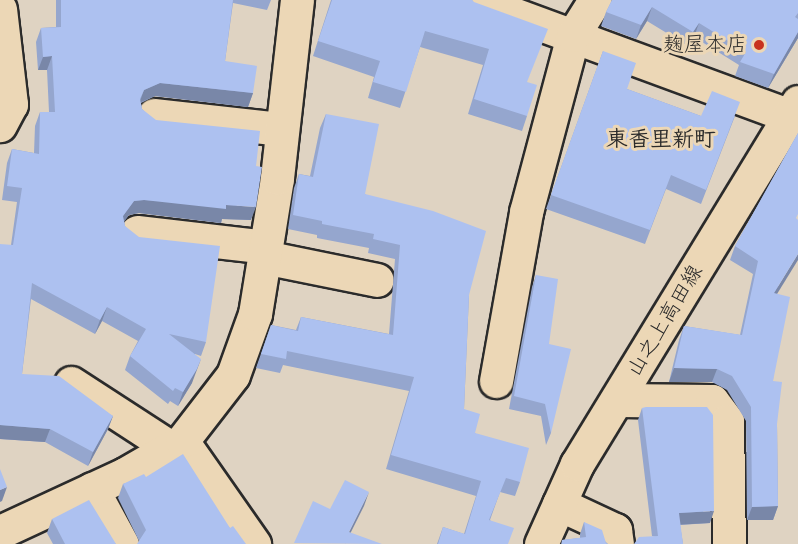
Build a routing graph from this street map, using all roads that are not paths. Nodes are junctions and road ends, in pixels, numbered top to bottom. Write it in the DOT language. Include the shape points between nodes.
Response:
graph roads {
  1 [pos="297,0"];
  2 [pos="475,0"];
  3 [pos="595,0"];
  4 [pos="0,9"];
  5 [pos="573,35"];
  6 [pos="1,47"];
  7 [pos="794,109"];
  8 [pos="154,115"];
  9 [pos="0,125"];
  10 [pos="282,129"];
  11 [pos="137,232"];
  12 [pos="265,252"];
  13 [pos="377,280"];
  14 [pos="496,381"];
  15 [pos="71,383"];
  16 [pos="618,399"];
  17 [pos="177,445"];
  18 [pos="92,489"];
  19 [pos="559,504"];
  20 [pos="0,532"];
  21 [pos="122,544"];
  22 [pos="254,544"];
  23 [pos="541,544"];
  24 [pos="616,544"];
  25 [pos="729,544"];
  1 -- 10 [label="street"];
  2 -- 5 [label="street"];
  3 -- 5 [label="street"];
  4 -- 6 [label="street"];
  5 -- 7 [label="street"];
  5 -- 14 [label="street" via="526,212"];
  6 -- 9 [label="street" via="11,104"];
  7 -- 16 [label="street, 山之上高田線"];
  8 -- 10 [label="street"];
  10 -- 12 [label="street"];
  11 -- 12 [label="street"];
  12 -- 13 [label="street"];
  12 -- 17 [label="street" via="255,314 233,375"];
  15 -- 17 [label="street"];
  16 -- 19 [label="street, 山之上高田線" via="577,464"];
  16 -- 25 [label="street" via="712,401 727,421"];
  17 -- 18 [label="street"];
  17 -- 22 [label="street"];
  18 -- 20 [label="street"];
  18 -- 21 [label="street"];
  19 -- 23 [label="street, 山之上高田線"];
  19 -- 24 [label="street" via="615,530"];
}
